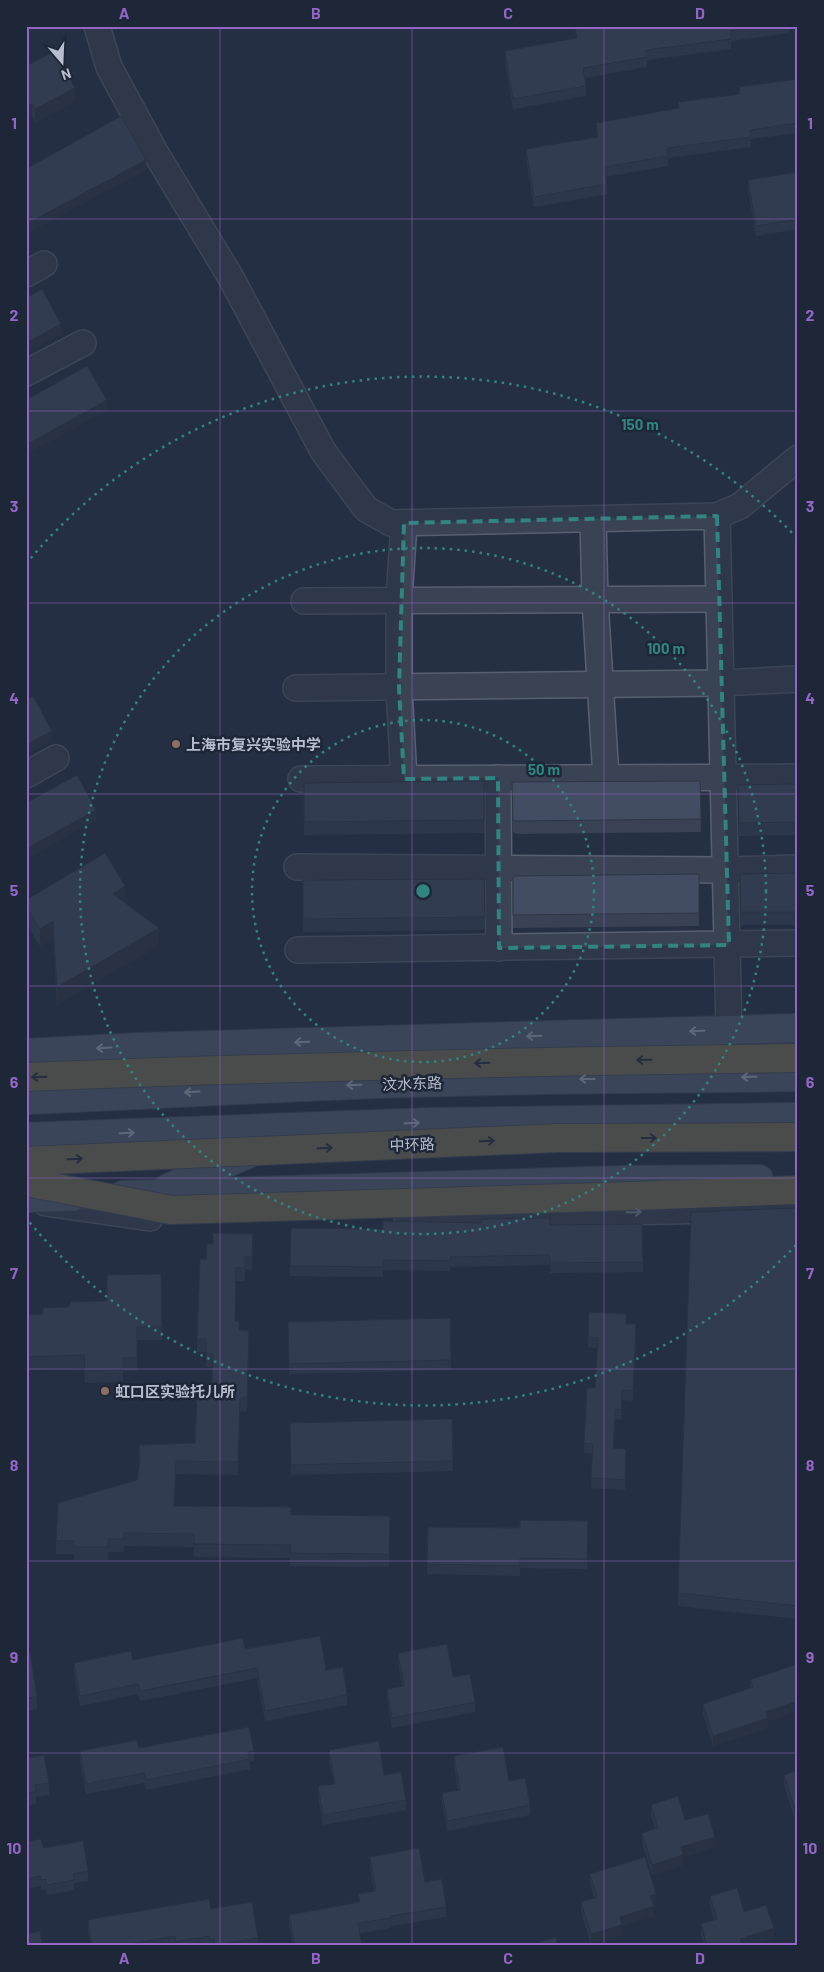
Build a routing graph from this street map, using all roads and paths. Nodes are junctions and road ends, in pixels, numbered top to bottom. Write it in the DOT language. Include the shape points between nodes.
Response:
graph roads {
  1 [pos="97,26"];
  2 [pos="84,343"];
  3 [pos="26,374"];
  4 [pos="798,458"];
  5 [pos="717,516"];
  6 [pos="593,518"];
  7 [pos="404,523"];
  8 [pos="719,599"];
  9 [pos="595,600"];
  10 [pos="400,601"];
  11 [pos="304,602"];
  12 [pos="798,679"];
  13 [pos="721,683"];
  14 [pos="600,684"];
  15 [pos="399,687"];
  16 [pos="296,688"];
  17 [pos="56,758"];
  18 [pos="26,775"];
  19 [pos="724,777"];
  20 [pos="798,777"];
  21 [pos="498,778"];
  22 [pos="606,778"];
  23 [pos="301,779"];
  24 [pos="404,779"];
  25 [pos="297,867"];
  26 [pos="798,868"];
  27 [pos="498,869"];
  28 [pos="726,870"];
  29 [pos="798,943"];
  30 [pos="729,945"];
  31 [pos="499,948"];
  32 [pos="298,950"];
  33 [pos="798,1028"];
  34 [pos="729,1030"];
  35 [pos="140,1047"];
  36 [pos="26,1052"];
  37 [pos="798,1058"];
  38 [pos="26,1077"];
  39 [pos="798,1077"];
  40 [pos="315,1087"];
  41 [pos="26,1100"];
  42 [pos="798,1116"];
  43 [pos="314,1126"];
  44 [pos="26,1137"];
  45 [pos="798,1137"];
  46 [pos="26,1161"];
  47 [pos="798,1178"];
  48 [pos="26,1182"];
  49 [pos="798,1190"];
  50 [pos="153,1194"];
  51 [pos="26,1199"];
  52 [pos="798,1206"];
  1 -- 7 [label="street" via="109,66 155,152 230,276 323,451 366,509 390,523"];
  2 -- 3 [label="street"];
  4 -- 5 [label="street" via="740,506"];
  5 -- 6 [label="street"];
  5 -- 8 [label="street"];
  6 -- 7 [label="street"];
  6 -- 9 [label="street"];
  7 -- 10 [label="street"];
  8 -- 9 [label="street"];
  8 -- 13 [label="street"];
  9 -- 10 [label="street"];
  9 -- 14 [label="street"];
  10 -- 11 [label="street"];
  10 -- 15 [label="street"];
  12 -- 13 [label="street"];
  13 -- 14 [label="street"];
  13 -- 19 [label="street"];
  14 -- 15 [label="street"];
  14 -- 22 [label="street"];
  15 -- 16 [label="street"];
  15 -- 24 [label="street"];
  17 -- 18 [label="street"];
  19 -- 20 [label="street"];
  19 -- 22 [label="street"];
  19 -- 28 [label="street"];
  21 -- 22 [label="street"];
  21 -- 24 [label="street"];
  21 -- 27 [label="street"];
  23 -- 24 [label="street"];
  25 -- 27 [label="street"];
  26 -- 28 [label="street"];
  27 -- 28 [label="street"];
  27 -- 31 [label="street"];
  28 -- 30 [label="street"];
  29 -- 30 [label="street"];
  30 -- 31 [label="street"];
  30 -- 34 [label="street"];
  31 -- 32 [label="street"];
  33 -- 34 [label="main road"];
  34 -- 35 [label="main road, one-way"];
  35 -- 36 [label="main road, one-way"];
  35 -- 40 [label="main road"];
  37 -- 38 [label="highway, one-way, bridge" via="567,1060"];
  39 -- 40 [label="main road, 汶水东路, one-way" via="560,1079"];
  40 -- 41 [label="main road, 汶水东路, one-way"];
  43 -- 42 [label="main road, one-way"];
  44 -- 43 [label="main road, one-way"];
  43 -- 50 [label="main road"];
  46 -- 45 [label="highway, 中环路, one-way, bridge" via="558,1138"];
  47 -- 50 [label="main road"];
  48 -- 49 [label="highway, bridge" via="171,1210"];
  50 -- 51 [label="main road"];
  51 -- 52 [label="street, one-way" via="167,1220 675,1212"];
}
